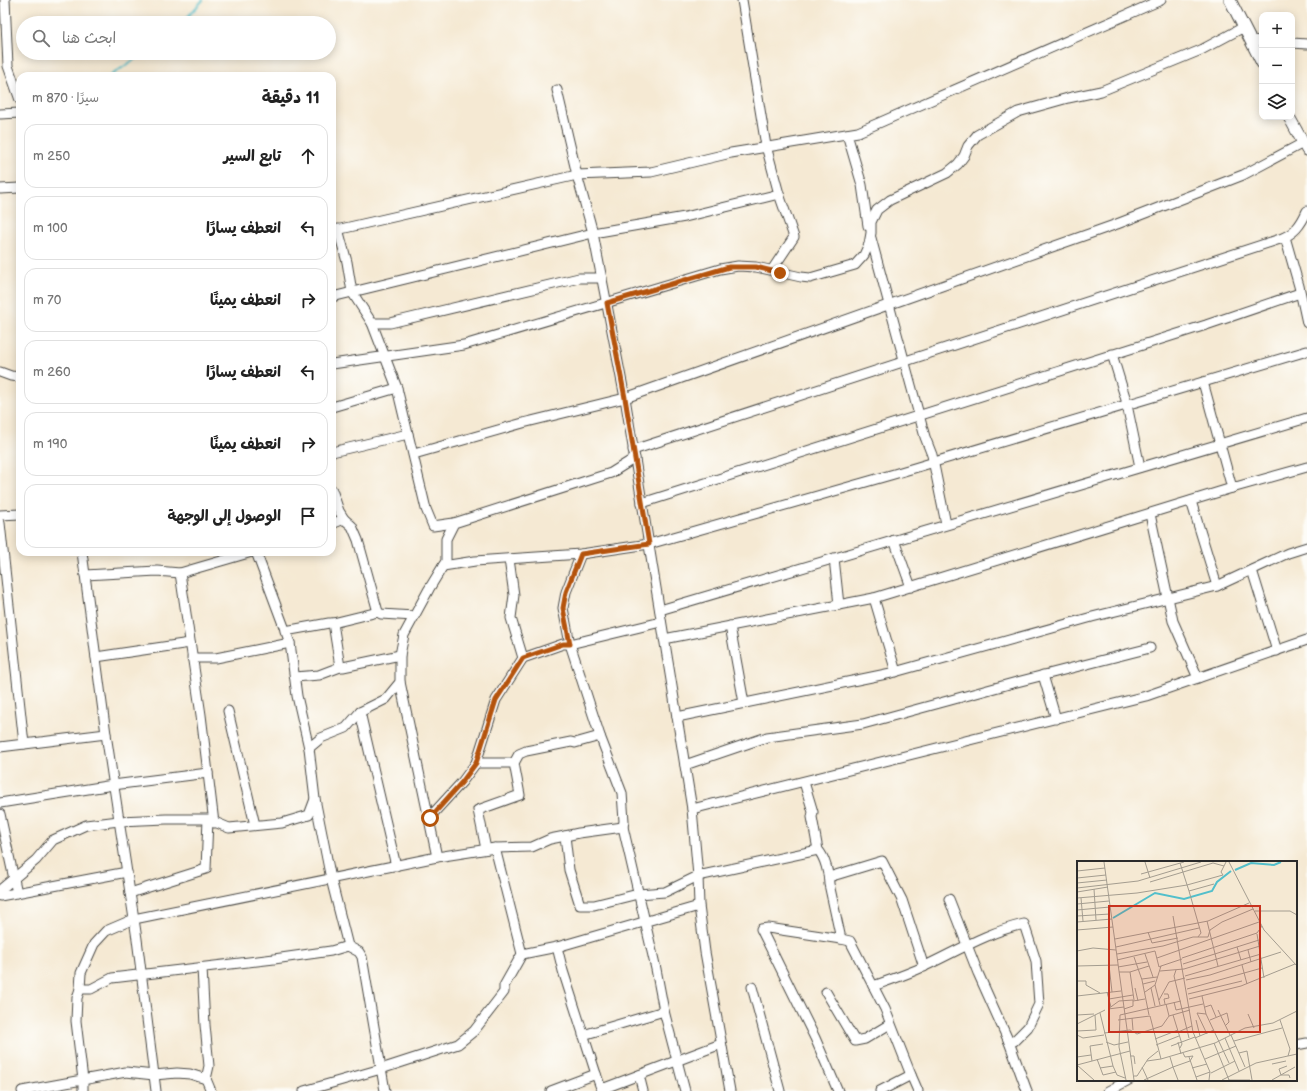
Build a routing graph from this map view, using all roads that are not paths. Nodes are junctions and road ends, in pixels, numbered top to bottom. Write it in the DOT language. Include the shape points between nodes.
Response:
graph roads {
  1 [pos="5,0"];
  2 [pos="742,0"];
  3 [pos="1161,0"];
  4 [pos="1230,0"];
  5 [pos="3,14"];
  6 [pos="1244,26"];
  7 [pos="1256,41"];
  8 [pos="1295,43"];
  9 [pos="1307,44"];
  10 [pos="1259,52"];
  11 [pos="4,66"];
  12 [pos="557,90"];
  13 [pos="16,92"];
  14 [pos="16,113"];
  15 [pos="0,114"];
  16 [pos="1291,120"];
  17 [pos="847,134"];
  18 [pos="766,146"];
  19 [pos="1305,147"];
  20 [pos="578,175"];
  21 [pos="16,188"];
  22 [pos="0,189"];
  23 [pos="780,194"];
  24 [pos="1307,211"];
  25 [pos="336,230"];
  26 [pos="336,233"];
  27 [pos="593,233"];
  28 [pos="1285,237"];
  29 [pos="871,239"];
  30 [pos="772,270"];
  31 [pos="602,278"];
  32 [pos="352,292"];
  33 [pos="1300,293"];
  34 [pos="336,296"];
  35 [pos="607,303"];
  36 [pos="889,305"];
  37 [pos="372,323"];
  38 [pos="1307,323"];
  39 [pos="1307,351"];
  40 [pos="1112,354"];
  41 [pos="385,356"];
  42 [pos="905,361"];
  43 [pos="336,363"];
  44 [pos="0,372"];
  45 [pos="16,377"];
  46 [pos="1203,382"];
  47 [pos="397,388"];
  48 [pos="625,398"];
  49 [pos="336,405"];
  50 [pos="1127,405"];
  51 [pos="920,415"];
  52 [pos="1307,418"];
  53 [pos="408,434"];
  54 [pos="1220,444"];
  55 [pos="336,451"];
  56 [pos="414,454"];
  57 [pos="634,454"];
  58 [pos="933,463"];
  59 [pos="1140,467"];
  60 [pos="1307,467"];
  61 [pos="1232,488"];
  62 [pos="1192,501"];
  63 [pos="336,502"];
  64 [pos="642,503"];
  65 [pos="16,514"];
  66 [pos="1150,514"];
  67 [pos="0,515"];
  68 [pos="344,519"];
  69 [pos="0,522"];
  70 [pos="336,522"];
  71 [pos="454,523"];
  72 [pos="946,524"];
  73 [pos="894,540"];
  74 [pos="649,544"];
  75 [pos="1307,548"];
  76 [pos="581,554"];
  77 [pos="83,556"];
  78 [pos="238,556"];
  79 [pos="257,556"];
  80 [pos="834,558"];
  81 [pos="509,559"];
  82 [pos="443,566"];
  83 [pos="1252,570"];
  84 [pos="180,573"];
  85 [pos="85,575"];
  86 [pos="1217,586"];
  87 [pos="910,587"];
  88 [pos="874,598"];
  89 [pos="1168,599"];
  90 [pos="839,605"];
  91 [pos="660,610"];
  92 [pos="378,612"];
  93 [pos="414,616"];
  94 [pos="662,622"];
  95 [pos="333,623"];
  96 [pos="730,626"];
  97 [pos="285,631"];
  98 [pos="664,638"];
  99 [pos="1307,640"];
  100 [pos="190,643"];
  101 [pos="290,643"];
  102 [pos="570,644"];
  103 [pos="1150,648"];
  104 [pos="1277,651"];
  105 [pos="400,655"];
  106 [pos="96,657"];
  107 [pos="192,658"];
  108 [pos="523,658"];
  109 [pos="340,667"];
  110 [pos="896,672"];
  111 [pos="1043,675"];
  112 [pos="295,676"];
  113 [pos="1198,678"];
  114 [pos="400,682"];
  115 [pos="744,703"];
  116 [pos="228,711"];
  117 [pos="360,712"];
  118 [pos="677,718"];
  119 [pos="1056,718"];
  120 [pos="106,734"];
  121 [pos="600,736"];
  122 [pos="24,744"];
  123 [pos="0,747"];
  124 [pos="309,748"];
  125 [pos="476,763"];
  126 [pos="514,763"];
  127 [pos="685,765"];
  128 [pos="208,772"];
  129 [pos="804,782"];
  130 [pos="113,785"];
  131 [pos="315,799"];
  132 [pos="0,803"];
  133 [pos="692,810"];
  134 [pos="0,814"];
  135 [pos="430,818"];
  136 [pos="119,821"];
  137 [pos="211,821"];
  138 [pos="255,825"];
  139 [pos="623,827"];
  140 [pos="565,836"];
  141 [pos="490,848"];
  142 [pos="818,850"];
  143 [pos="437,857"];
  144 [pos="396,866"];
  145 [pos="127,872"];
  146 [pos="698,876"];
  147 [pos="829,877"];
  148 [pos="14,878"];
  149 [pos="331,879"];
  150 [pos="0,890"];
  151 [pos="17,893"];
  152 [pos="130,893"];
  153 [pos="638,894"];
  154 [pos="0,896"];
  155 [pos="949,898"];
  156 [pos="699,906"];
  157 [pos="134,919"];
  158 [pos="644,921"];
  159 [pos="841,939"];
  160 [pos="967,944"];
  161 [pos="348,946"];
  162 [pos="557,947"];
  163 [pos="522,954"];
  164 [pos="924,967"];
  165 [pos="202,968"];
  166 [pos="142,974"];
  167 [pos="873,986"];
  168 [pos="752,988"];
  169 [pos="80,989"];
  170 [pos="826,992"];
  171 [pos="664,1011"];
  172 [pos="890,1024"];
  173 [pos="584,1035"];
  174 [pos="1009,1042"];
  175 [pos="1307,1043"];
  176 [pos="721,1044"];
  177 [pos="1297,1045"];
  178 [pos="677,1060"];
  179 [pos="381,1069"];
  180 [pos="596,1074"];
  181 [pos="154,1075"];
  182 [pos="639,1075"];
  183 [pos="911,1075"];
  184 [pos="206,1079"];
  185 [pos="83,1080"];
  186 [pos="1127,1081"];
  187 [pos="602,1090"];
  188 [pos="22,1091"];
  189 [pos="84,1091"];
  190 [pos="156,1091"];
  191 [pos="210,1091"];
  192 [pos="304,1091"];
  193 [pos="385,1091"];
  194 [pos="550,1091"];
  195 [pos="643,1091"];
  196 [pos="685,1091"];
  197 [pos="730,1091"];
  198 [pos="780,1091"];
  199 [pos="838,1091"];
  200 [pos="880,1091"];
  201 [pos="918,1091"];
  202 [pos="1027,1091"];
  203 [pos="1108,1091"];
  1 -- 5 [label="street"];
  2 -- 18 [label="street"];
  3 -- 17 [label="street" via="866,129"];
  4 -- 6 [label="main road"];
  5 -- 11 [label="street"];
  6 -- 7 [label="main road"];
  6 -- 29 [label="street" via="1202,50 1101,91 1018,112 977,135 958,164 947,173 881,206 871,222"];
  7 -- 10 [label="main road"];
  8 -- 9 [label="street"];
  11 -- 13 [label="street"];
  12 -- 20 [label="street"];
  14 -- 15 [label="street"];
  16 -- 19 [label="main road"];
  17 -- 18 [label="street"];
  17 -- 29 [label="street" via="862,185"];
  18 -- 20 [label="street" via="651,172"];
  18 -- 23 [label="street"];
  19 -- 36 [label="street" via="1132,219"];
  20 -- 25 [label="street"];
  20 -- 27 [label="street"];
  21 -- 22 [label="street"];
  23 -- 27 [label="street" via="684,217"];
  23 -- 30 [label="street" via="794,237"];
  24 -- 28 [label="street" via="1298,227"];
  26 -- 32 [label="street" via="347,262"];
  27 -- 31 [label="street"];
  27 -- 32 [label="street"];
  28 -- 33 [label="street"];
  28 -- 42 [label="street"];
  29 -- 30 [label="street" via="864,255 855,265 810,278"];
  29 -- 36 [label="street"];
  30 -- 35 [label="street" via="748,266 720,269"];
  31 -- 35 [label="street"];
  31 -- 37 [label="street" via="579,278 390,323"];
  32 -- 34 [label="street"];
  32 -- 37 [label="street"];
  33 -- 38 [label="street"];
  33 -- 40 [label="street"];
  35 -- 41 [label="street" via="464,345"];
  35 -- 48 [label="street"];
  36 -- 42 [label="street"];
  36 -- 48 [label="street"];
  37 -- 41 [label="street"];
  39 -- 46 [label="street"];
  40 -- 50 [label="street"];
  40 -- 51 [label="street"];
  41 -- 43 [label="street"];
  41 -- 47 [label="street"];
  42 -- 51 [label="street"];
  42 -- 57 [label="street"];
  44 -- 45 [label="street"];
  46 -- 50 [label="street"];
  46 -- 54 [label="street"];
  47 -- 49 [label="street"];
  47 -- 53 [label="street"];
  48 -- 56 [label="street" via="523,423"];
  48 -- 57 [label="street"];
  50 -- 58 [label="street"];
  50 -- 59 [label="street"];
  51 -- 58 [label="street"];
  51 -- 64 [label="street"];
  52 -- 54 [label="street"];
  53 -- 55 [label="street"];
  53 -- 56 [label="street"];
  54 -- 59 [label="street"];
  54 -- 61 [label="street"];
  56 -- 71 [label="street" via="426,509 433,526"];
  57 -- 64 [label="street"];
  57 -- 71 [label="street" via="610,473"];
  58 -- 72 [label="street"];
  58 -- 74 [label="street"];
  59 -- 72 [label="street"];
  60 -- 61 [label="street"];
  61 -- 62 [label="street"];
  62 -- 66 [label="street"];
  62 -- 86 [label="street"];
  63 -- 68 [label="street"];
  64 -- 74 [label="street"];
  65 -- 67 [label="street"];
  66 -- 87 [label="street"];
  66 -- 89 [label="street"];
  68 -- 70 [label="street"];
  68 -- 92 [label="street" via="352,526 358,540"];
  69 -- 122 [label="street"];
  71 -- 82 [label="street" via="446,539 446,561"];
  72 -- 73 [label="street"];
  73 -- 80 [label="street"];
  73 -- 87 [label="street"];
  74 -- 76 [label="street"];
  74 -- 91 [label="street"];
  75 -- 83 [label="street" via="1288,553"];
  76 -- 81 [label="street"];
  76 -- 102 [label="street" via="566,592 563,608"];
  77 -- 85 [label="street"];
  78 -- 84 [label="street"];
  79 -- 97 [label="street"];
  80 -- 90 [label="street"];
  80 -- 91 [label="street"];
  81 -- 82 [label="street"];
  81 -- 108 [label="street" via="514,595 510,618"];
  82 -- 93 [label="street"];
  83 -- 86 [label="street"];
  83 -- 104 [label="street"];
  84 -- 85 [label="street" via="157,571"];
  84 -- 100 [label="street"];
  85 -- 106 [label="street"];
  86 -- 89 [label="street"];
  87 -- 88 [label="street"];
  88 -- 90 [label="street"];
  88 -- 110 [label="street"];
  89 -- 110 [label="street" via="1092,617"];
  89 -- 113 [label="street" via="1173,621"];
  90 -- 96 [label="street"];
  91 -- 94 [label="street"];
  92 -- 93 [label="street"];
  92 -- 95 [label="street"];
  93 -- 105 [label="street" via="404,635"];
  94 -- 98 [label="street"];
  94 -- 102 [label="street"];
  95 -- 97 [label="street"];
  95 -- 109 [label="street"];
  96 -- 98 [label="street"];
  96 -- 115 [label="street"];
  97 -- 101 [label="street"];
  98 -- 118 [label="street"];
  99 -- 104 [label="street"];
  100 -- 106 [label="street"];
  100 -- 107 [label="street"];
  101 -- 107 [label="street" via="216,658"];
  101 -- 112 [label="street"];
  102 -- 108 [label="street"];
  102 -- 121 [label="street"];
  103 -- 111 [label="street"];
  104 -- 113 [label="street"];
  105 -- 109 [label="street"];
  105 -- 114 [label="street"];
  106 -- 120 [label="street"];
  107 -- 128 [label="street"];
  108 -- 125 [label="street" via="496,700"];
  109 -- 112 [label="street" via="319,675"];
  110 -- 115 [label="street"];
  111 -- 119 [label="street"];
  111 -- 127 [label="street" via="863,724 767,737"];
  112 -- 124 [label="street"];
  113 -- 119 [label="street" via="1146,696"];
  114 -- 117 [label="street" via="386,699"];
  114 -- 135 [label="street"];
  115 -- 118 [label="street"];
  116 -- 138 [label="street"];
  117 -- 124 [label="street" via="346,728 321,738"];
  117 -- 144 [label="street"];
  118 -- 127 [label="street"];
  119 -- 129 [label="street"];
  120 -- 122 [label="street"];
  120 -- 130 [label="street"];
  121 -- 126 [label="street" via="526,751 519,754"];
  121 -- 139 [label="street" via="622,793"];
  122 -- 123 [label="street"];
  124 -- 131 [label="street"];
  125 -- 126 [label="street"];
  125 -- 135 [label="street"];
  126 -- 141 [label="street" via="520,795 478,810"];
  127 -- 133 [label="street"];
  128 -- 130 [label="street"];
  128 -- 137 [label="street"];
  129 -- 133 [label="street"];
  129 -- 142 [label="street" via="813,812"];
  130 -- 132 [label="street"];
  130 -- 136 [label="street"];
  131 -- 138 [label="street" via="309,814 282,822"];
  131 -- 149 [label="street"];
  133 -- 146 [label="street"];
  134 -- 148 [label="street"];
  135 -- 143 [label="street"];
  136 -- 137 [label="street"];
  136 -- 145 [label="street"];
  136 -- 148 [label="street" via="86,825 53,840 36,860"];
  137 -- 138 [label="street" via="230,828"];
  137 -- 152 [label="street" via="206,868"];
  139 -- 140 [label="street"];
  139 -- 153 [label="street"];
  140 -- 141 [label="street" via="532,847"];
  140 -- 153 [label="street" via="569,870 580,905 594,905"];
  141 -- 143 [label="street"];
  141 -- 163 [label="street"];
  142 -- 146 [label="street"];
  142 -- 147 [label="street"];
  143 -- 144 [label="street"];
  144 -- 149 [label="street"];
  145 -- 151 [label="street"];
  145 -- 152 [label="street"];
  146 -- 153 [label="street" via="665,892"];
  146 -- 156 [label="street"];
  147 -- 159 [label="street"];
  147 -- 164 [label="street" via="882,861 902,900"];
  148 -- 150 [label="street"];
  148 -- 151 [label="street"];
  149 -- 157 [label="street"];
  149 -- 161 [label="street"];
  151 -- 154 [label="street"];
  152 -- 157 [label="street"];
  153 -- 158 [label="street"];
  155 -- 160 [label="street"];
  156 -- 158 [label="street"];
  156 -- 176 [label="street"];
  157 -- 166 [label="street"];
  157 -- 169 [label="street" via="106,931 94,944 80,973"];
  158 -- 162 [label="street"];
  158 -- 171 [label="street"];
  159 -- 167 [label="street" via="850,941"];
  159 -- 199 [label="street" via="761,929"];
  160 -- 164 [label="street"];
  160 -- 174 [label="street"];
  160 -- 174 [label="street" via="1024,924 1036,961 1039,1004 1028,1027 1014,1042"];
  161 -- 165 [label="street" via="274,960"];
  161 -- 179 [label="street" via="359,952 362,957"];
  162 -- 163 [label="street"];
  162 -- 173 [label="street"];
  163 -- 179 [label="street" via="504,986 504,992 474,1031 458,1044"];
  164 -- 167 [label="street"];
  165 -- 166 [label="street"];
  165 -- 184 [label="street" via="209,1066"];
  166 -- 169 [label="street" via="112,978 91,989"];
  166 -- 181 [label="street"];
  167 -- 172 [label="street"];
  168 -- 198 [label="street"];
  169 -- 185 [label="street" via="76,1021"];
  170 -- 172 [label="street" via="855,1042"];
  171 -- 173 [label="street"];
  171 -- 178 [label="street"];
  172 -- 183 [label="street"];
  173 -- 180 [label="street"];
  174 -- 202 [label="street"];
  175 -- 177 [label="street"];
  176 -- 178 [label="street"];
  176 -- 197 [label="street"];
  178 -- 182 [label="street"];
  178 -- 196 [label="street"];
  179 -- 192 [label="street"];
  179 -- 193 [label="street"];
  180 -- 187 [label="street"];
  180 -- 194 [label="street"];
  181 -- 184 [label="street" via="177,1073"];
  181 -- 185 [label="street" via="126,1072"];
  181 -- 190 [label="street"];
  182 -- 187 [label="street"];
  182 -- 195 [label="street"];
  183 -- 200 [label="street"];
  183 -- 201 [label="street"];
  184 -- 191 [label="street"];
  185 -- 188 [label="street"];
  185 -- 189 [label="street"];
  186 -- 203 [label="street"];
}
